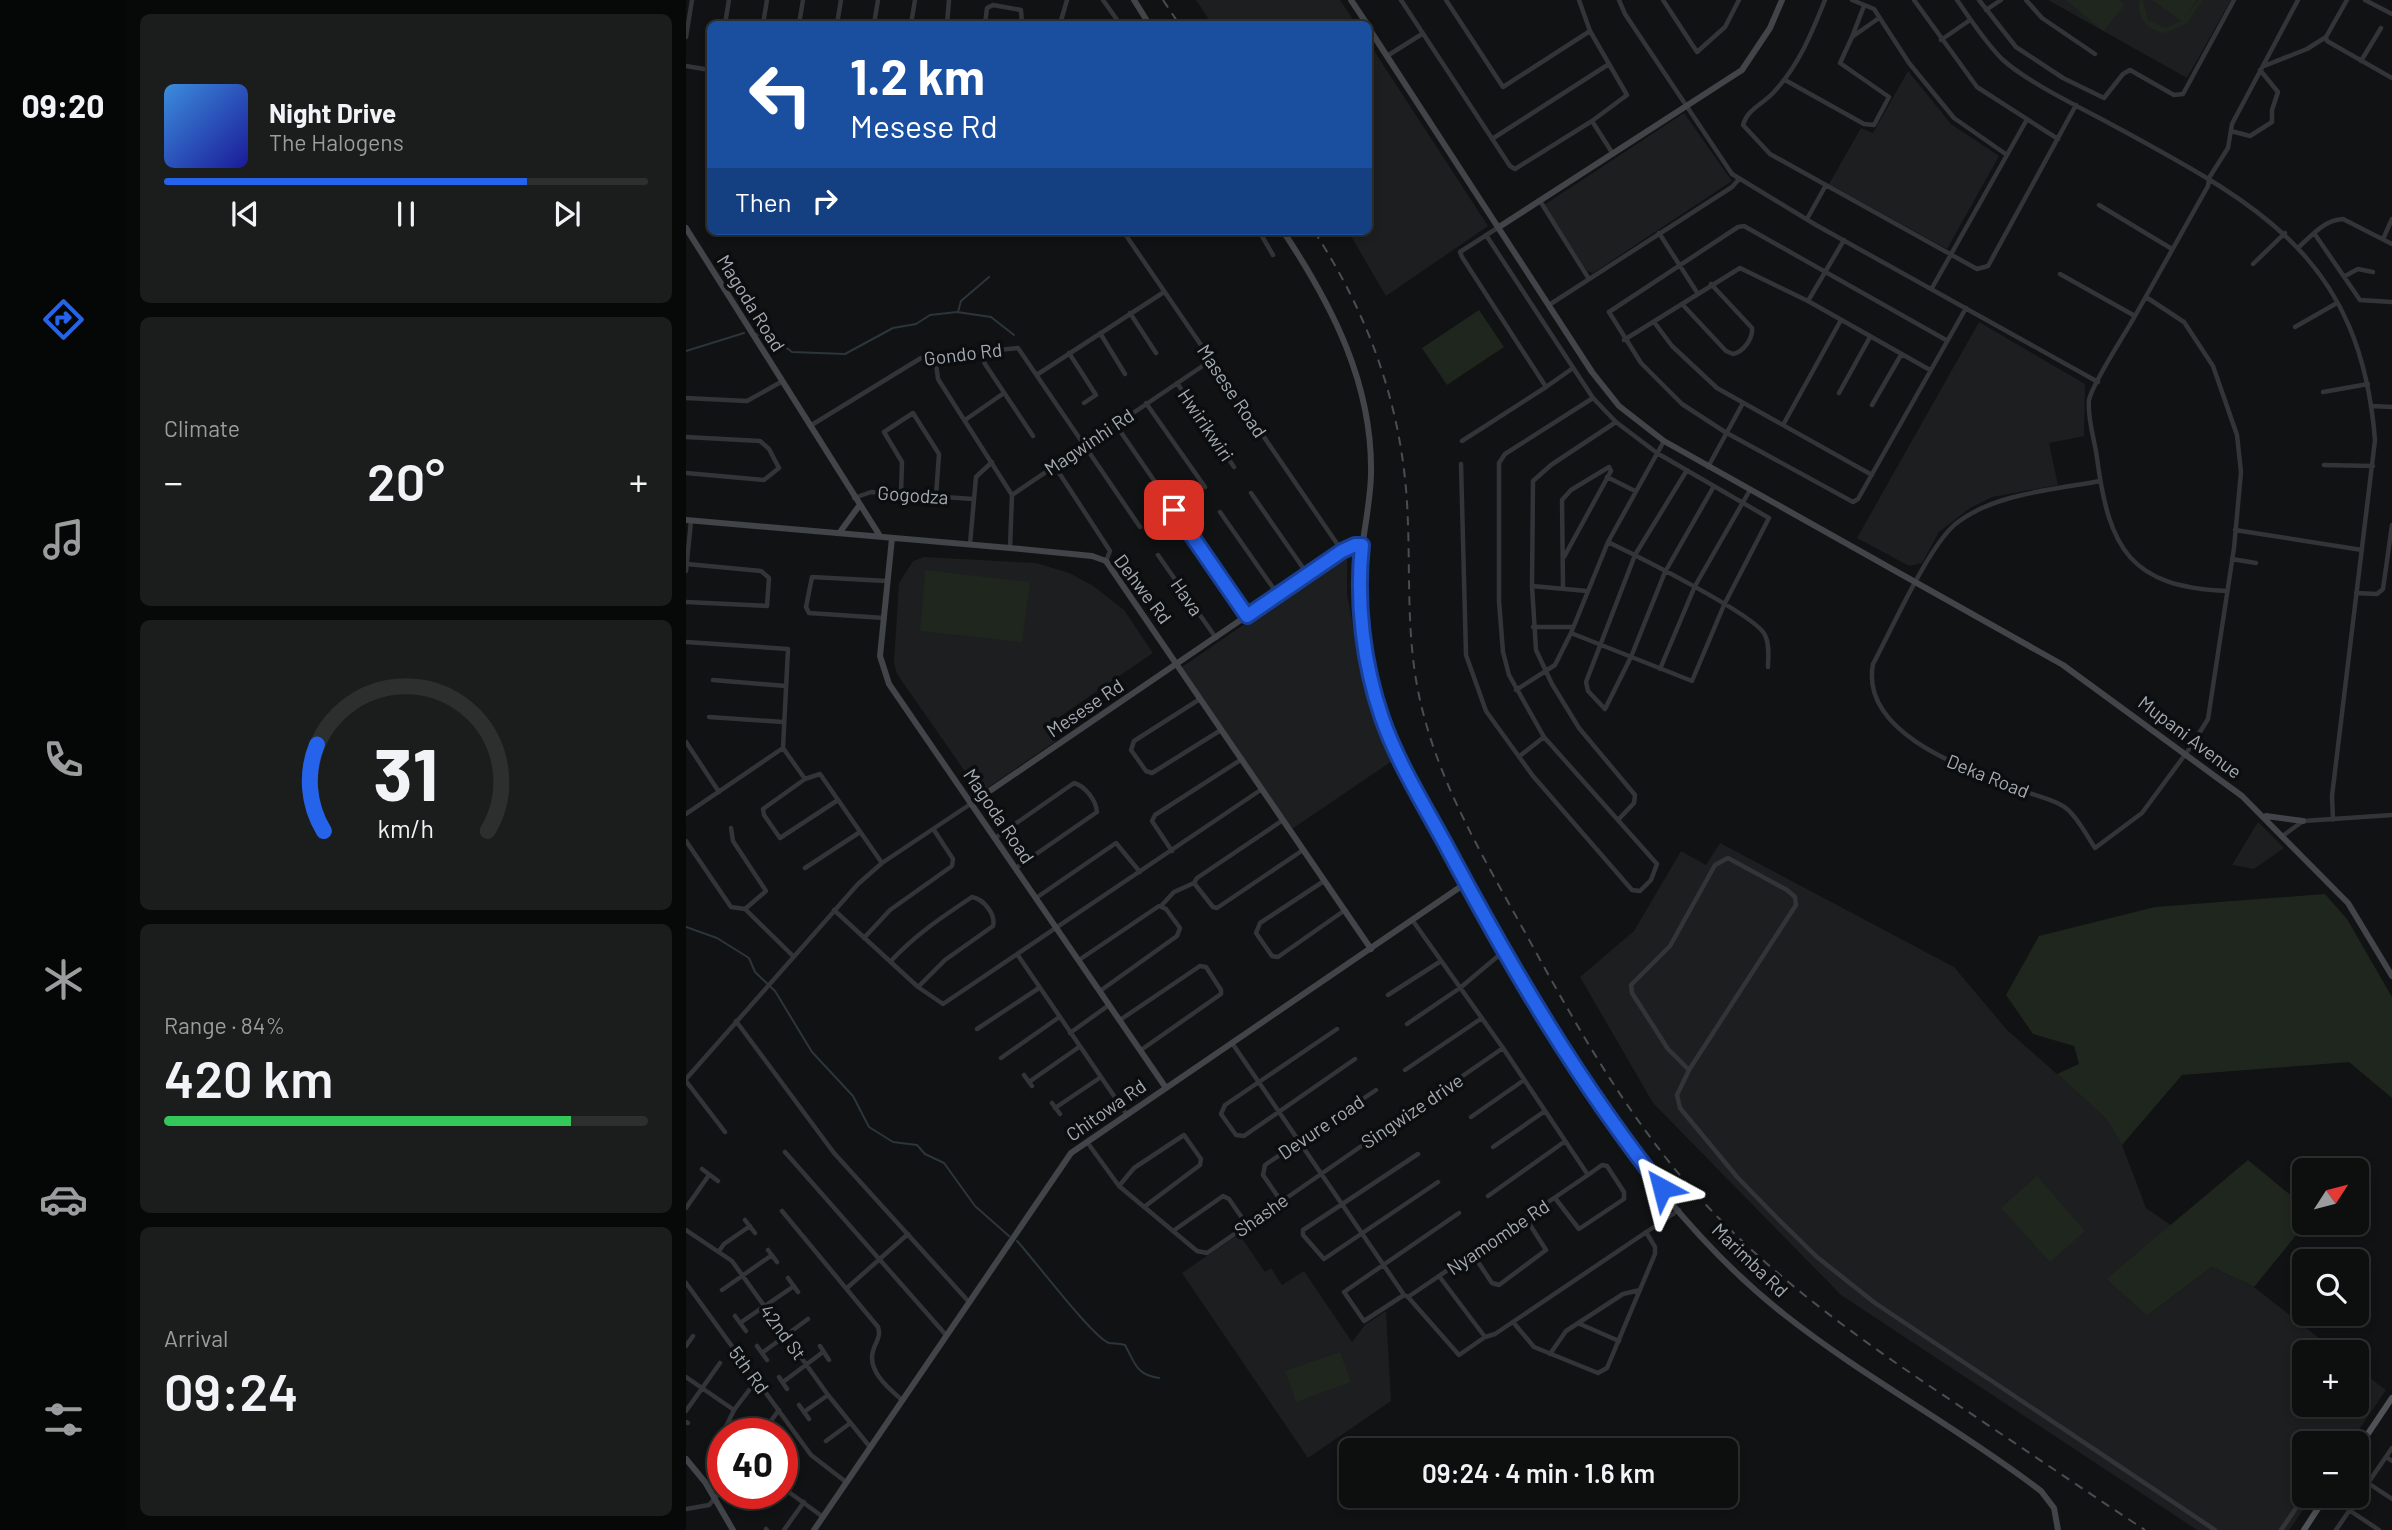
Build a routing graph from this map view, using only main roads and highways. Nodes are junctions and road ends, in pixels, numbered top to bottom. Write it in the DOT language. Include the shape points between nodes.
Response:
graph roads {
  1 [pos="2392,1398"];
  2 [pos="2369,1432"];
  3 [pos="2318,1508"];
  4 [pos="2304,1530"];
  1 -- 2 [label="main road"];
  3 -- 4 [label="main road"];
}
